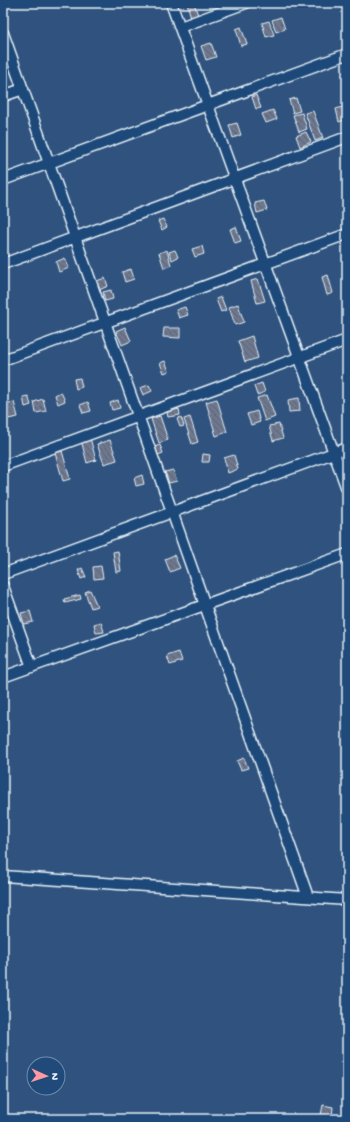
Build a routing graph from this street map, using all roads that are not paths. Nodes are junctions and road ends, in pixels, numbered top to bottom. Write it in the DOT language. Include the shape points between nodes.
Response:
graph roads {
  1 [pos="171,3"];
  2 [pos="246,3"];
  3 [pos="180,27"];
  4 [pos="3,32"];
  5 [pos="347,54"];
  6 [pos="23,89"];
  7 [pos="3,96"];
  8 [pos="208,105"];
  9 [pos="347,137"];
  10 [pos="49,163"];
  11 [pos="235,179"];
  12 [pos="3,180"];
  13 [pos="347,234"];
  14 [pos="75,237"];
  15 [pos="3,264"];
  16 [pos="266,264"];
  17 [pos="105,322"];
  18 [pos="347,340"];
  19 [pos="299,357"];
  20 [pos="3,360"];
  21 [pos="138,416"];
  22 [pos="347,448"];
  23 [pos="334,453"];
  24 [pos="3,466"];
  25 [pos="347,489"];
  26 [pos="172,512"];
  27 [pos="347,554"];
  28 [pos="3,574"];
  29 [pos="3,586"];
  30 [pos="205,605"];
  31 [pos="32,667"];
  32 [pos="3,677"];
  33 [pos="3,876"];
  34 [pos="308,897"];
  35 [pos="347,900"];
  1 -- 3 [label="street"];
  2 -- 3 [label="street"];
  3 -- 8 [label="street"];
  4 -- 6 [label="street"];
  5 -- 8 [label="street"];
  6 -- 7 [label="street"];
  6 -- 10 [label="street"];
  8 -- 10 [label="street"];
  8 -- 11 [label="street"];
  9 -- 11 [label="street"];
  10 -- 12 [label="street"];
  10 -- 14 [label="street"];
  11 -- 14 [label="street"];
  11 -- 16 [label="street"];
  13 -- 16 [label="street"];
  14 -- 15 [label="street"];
  14 -- 17 [label="street"];
  16 -- 17 [label="street"];
  16 -- 19 [label="street"];
  17 -- 20 [label="street"];
  17 -- 21 [label="street"];
  18 -- 19 [label="street"];
  19 -- 21 [label="street"];
  19 -- 23 [label="street"];
  21 -- 24 [label="street"];
  21 -- 26 [label="street"];
  22 -- 23 [label="street"];
  23 -- 25 [label="street"];
  23 -- 26 [label="street"];
  26 -- 28 [label="street"];
  26 -- 30 [label="street"];
  27 -- 30 [label="street"];
  29 -- 31 [label="street"];
  30 -- 31 [label="street"];
  30 -- 34 [label="street"];
  31 -- 32 [label="street"];
  33 -- 34 [label="street"];
  34 -- 35 [label="street"];
}
